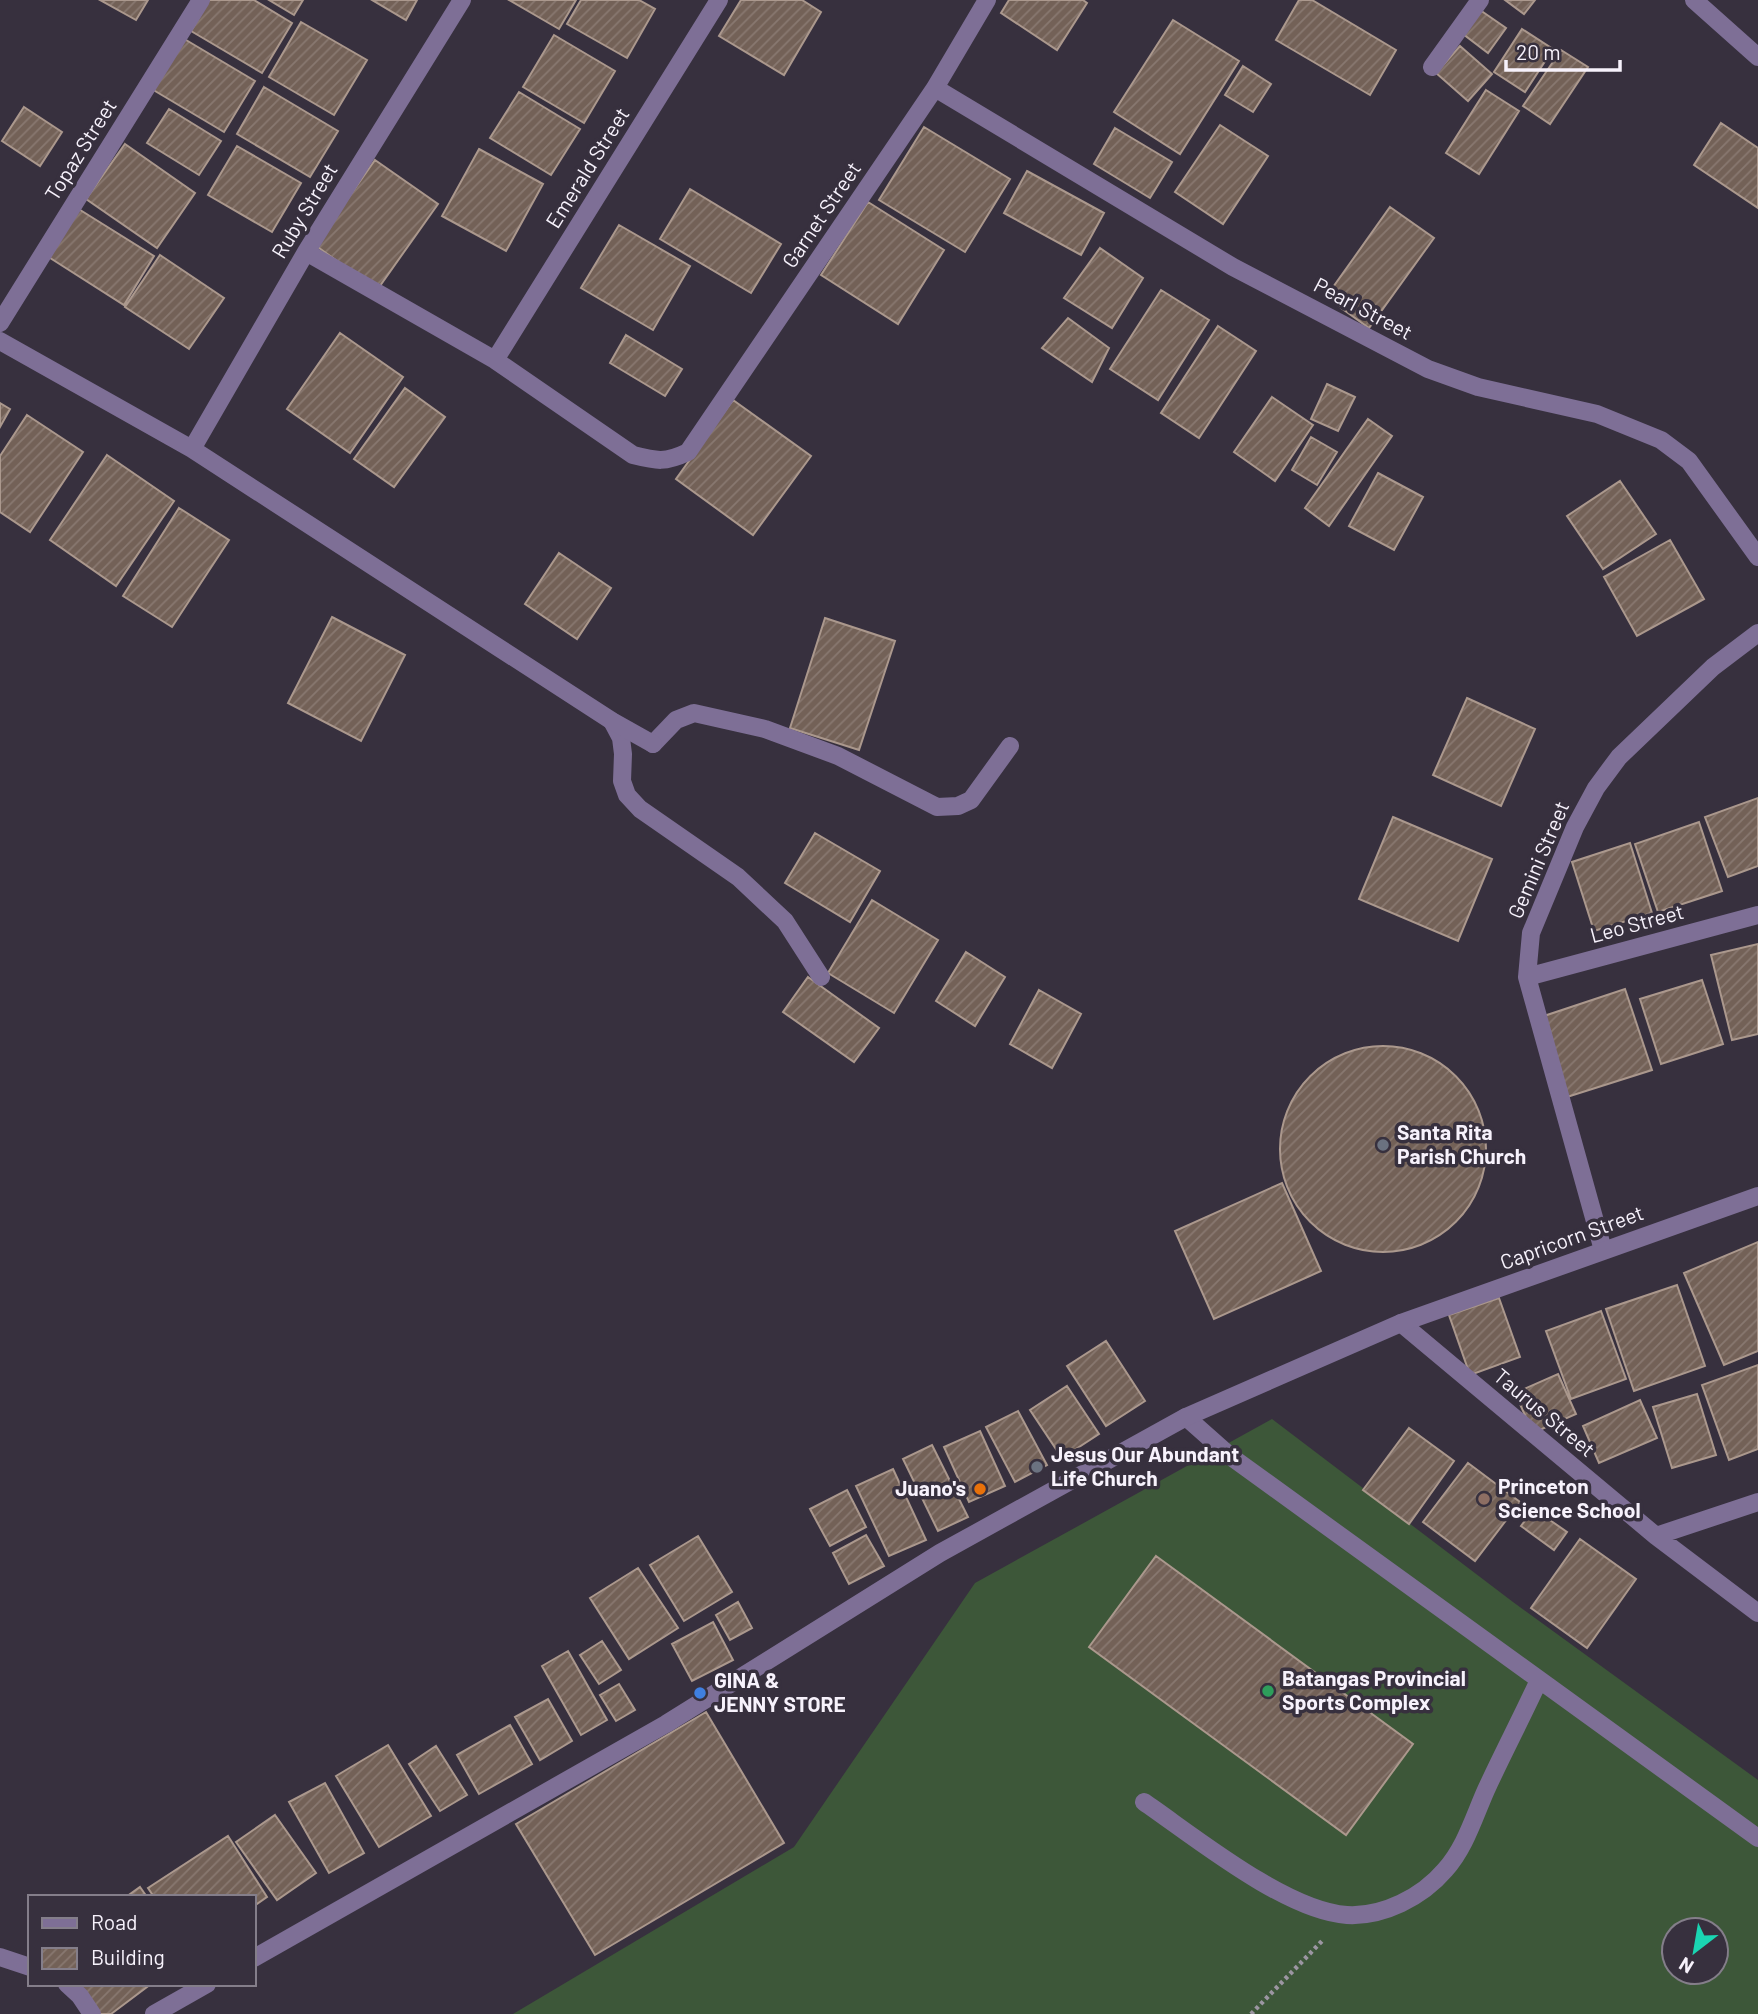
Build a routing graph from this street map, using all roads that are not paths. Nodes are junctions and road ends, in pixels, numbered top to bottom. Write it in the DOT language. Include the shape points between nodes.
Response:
graph roads {
  1 [pos="201,0"];
  2 [pos="462,0"];
  3 [pos="719,0"];
  4 [pos="987,0"];
  5 [pos="1480,0"];
  6 [pos="1694,0"];
  7 [pos="1758,57"];
  8 [pos="1432,67"];
  9 [pos="935,88"];
  10 [pos="306,253"];
  11 [pos="0,323"];
  12 [pos="0,341"];
  13 [pos="495,360"];
  14 [pos="192,449"];
  15 [pos="1758,556"];
  16 [pos="1758,633"];
  17 [pos="612,721"];
  18 [pos="1010,746"];
  19 [pos="1758,915"];
  20 [pos="821,977"];
  21 [pos="1527,977"];
  22 [pos="1758,1196"];
  23 [pos="1604,1250"];
  24 [pos="1401,1323"];
  25 [pos="1186,1417"];
  26 [pos="1758,1502"];
  27 [pos="1656,1536"];
  28 [pos="1758,1614"];
  29 [pos="1539,1680"];
  30 [pos="1144,1802"];
  31 [pos="1758,1838"];
  32 [pos="0,1957"];
  33 [pos="256,1957"];
  34 [pos="28,1966"];
  35 [pos="69,1986"];
  36 [pos="203,1986"];
  37 [pos="92,2014"];
  38 [pos="154,2014"];
  1 -- 11 [label="street, Topaz Street"];
  2 -- 10 [label="street, Ruby Street"];
  3 -- 13 [label="street, Emerald Street"];
  4 -- 9 [label="street, Garnet Street"];
  5 -- 8 [label="street"];
  6 -- 7 [label="street"];
  9 -- 13 [label="street, Garnet Street" via="688,452 669,461 633,455"];
  9 -- 15 [label="street, Pearl Street" via="1233,267 1428,369 1478,387 1597,414 1661,440 1689,461"];
  10 -- 13 [label="street"];
  10 -- 14 [label="street, Ruby Street"];
  12 -- 14 [label="street"];
  14 -- 17 [label="street"];
  16 -- 21 [label="street, Gemini Street" via="1713,667 1637,739 1596,788 1531,933"];
  17 -- 18 [label="street" via="653,744 676,720 694,713 765,729 838,757 937,807 971,800"];
  17 -- 20 [label="street" via="621,738 622,781 627,795 640,809 738,877 785,921"];
  19 -- 21 [label="street, Leo Street"];
  21 -- 23 [label="street, Gemini Street"];
  22 -- 23 [label="street, Capricorn Street"];
  23 -- 24 [label="street, Capricorn Street"];
  24 -- 25 [label="street, Capricorn Street"];
  24 -- 27 [label="street, Taurus Street"];
  25 -- 29 [label="street" via="1230,1455"];
  25 -- 33 [label="street, Capricorn Street" via="940,1553 666,1724"];
  26 -- 27 [label="street"];
  27 -- 28 [label="street, Taurus Street"];
  29 -- 30 [label="street" via="1446,1870 1413,1898 1387,1910 1347,1915 1313,1907 1268,1886"];
  29 -- 31 [label="street"];
  32 -- 34 [label="street"];
  35 -- 37 [label="street"];
  36 -- 38 [label="street"];
}
